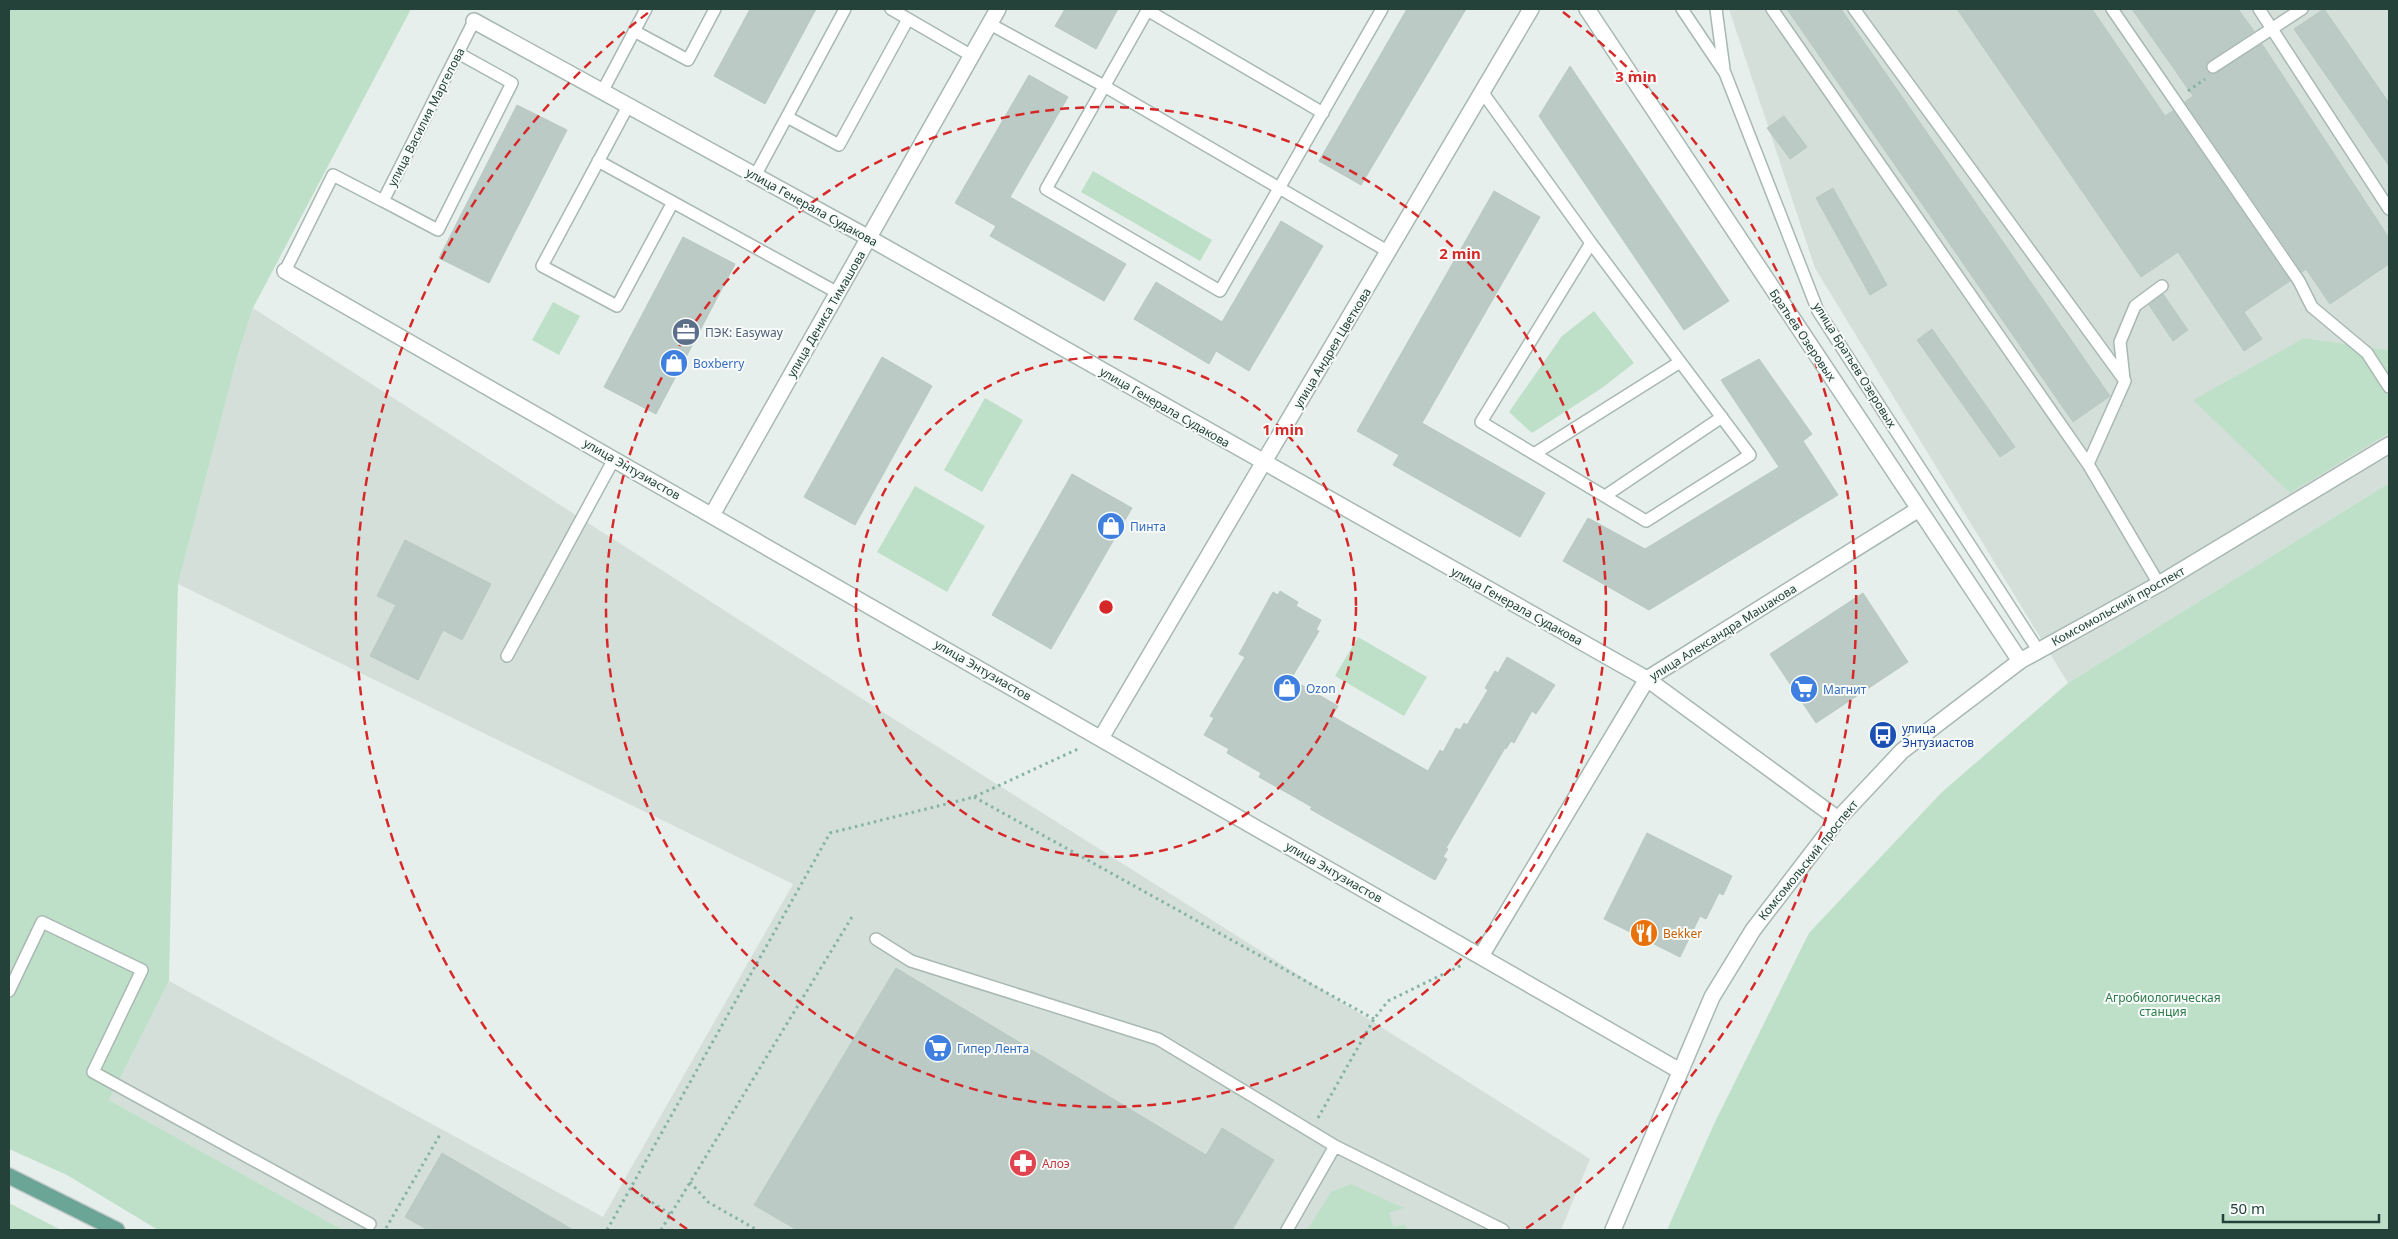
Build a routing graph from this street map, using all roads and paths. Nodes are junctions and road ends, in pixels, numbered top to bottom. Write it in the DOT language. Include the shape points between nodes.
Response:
graph roads {
  1 [pos="646,9"];
  2 [pos="715,9"];
  3 [pos="845,9"];
  4 [pos="891,9"];
  5 [pos="998,9"];
  6 [pos="1382,9"];
  7 [pos="1531,9"];
  8 [pos="1587,9"];
  9 [pos="1682,9"];
  10 [pos="1716,9"];
  11 [pos="1772,9"];
  12 [pos="1854,9"];
  13 [pos="2112,9"];
  14 [pos="2259,9"];
  15 [pos="2302,9"];
  16 [pos="1147,10"];
  17 [pos="908,19"];
  18 [pos="474,21"];
  19 [pos="990,24"];
  20 [pos="2272,28"];
  21 [pos="634,31"];
  22 [pos="458,54"];
  23 [pos="972,56"];
  24 [pos="2213,67"];
  25 [pos="1725,73"];
  26 [pos="1104,86"];
  27 [pos="602,92"];
  28 [pos="1483,93"];
  29 [pos="2175,100"];
  30 [pos="628,106"];
  31 [pos="1323,114"];
  32 [pos="787,117"];
  33 [pos="598,162"];
  34 [pos="754,176"];
  35 [pos="1280,189"];
  36 [pos="383,201"];
  37 [pos="673,202"];
  38 [pos="2389,209"];
  39 [pos="869,238"];
  40 [pos="1591,243"];
  41 [pos="1389,252"];
  42 [pos="285,270"];
  43 [pos="2162,286"];
  44 [pos="838,293"];
  45 [pos="1680,362"];
  46 [pos="2124,380"];
  47 [pos="2389,387"];
  48 [pos="1722,417"];
  49 [pos="2389,445"];
  50 [pos="1534,454"];
  51 [pos="614,459"];
  52 [pos="1264,463"];
  53 [pos="2088,464"];
  54 [pos="1605,496"];
  55 [pos="1919,509"];
  56 [pos="712,515"];
  57 [pos="2159,584"];
  58 [pos="2038,650"];
  59 [pos="507,656"];
  60 [pos="2020,661"];
  61 [pos="1647,679"];
  62 [pos="1101,738"];
  63 [pos="974,797"];
  64 [pos="1838,819"];
  65 [pos="852,917"];
  66 [pos="876,939"];
  67 [pos="1481,956"];
  68 [pos="9,992"];
  69 [pos="1374,1019"];
  70 [pos="1680,1071"];
  71 [pos="1310,1131"];
  72 [pos="441,1133"];
  73 [pos="1335,1146"];
  74 [pos="9,1176"];
  75 [pos="690,1182"];
  76 [pos="630,1188"];
  77 [pos="670,1214"];
  78 [pos="370,1224"];
  79 [pos="117,1230"];
  80 [pos="385,1230"];
  81 [pos="607,1230"];
  82 [pos="661,1230"];
  83 [pos="757,1230"];
  84 [pos="1287,1230"];
  85 [pos="1503,1230"];
  86 [pos="1613,1230"];
  1 -- 21 [label="lane"];
  2 -- 21 [label="lane" via="688,60"];
  3 -- 32 [label="lane"];
  4 -- 17 [label="lane"];
  5 -- 19 [label="street, улица Дениса Тимашова"];
  6 -- 31 [label="lane"];
  7 -- 28 [label="street, улица Андрея Цветкова"];
  8 -- 55 [label="street, Братьев Озеровых"];
  9 -- 25 [label="lane, улица Братьев Озеровых"];
  10 -- 25 [label="lane"];
  11 -- 53 [label="lane"];
  12 -- 46 [label="lane"];
  13 -- 29 [label="lane"];
  14 -- 20 [label="lane"];
  15 -- 20 [label="lane"];
  16 -- 26 [label="lane"];
  16 -- 31 [label="lane"];
  17 -- 23 [label="lane"];
  17 -- 32 [label="lane" via="839,145"];
  18 -- 22 [label="lane, улица Василия Маргелова"];
  18 -- 27 [label="street, улица Генерала Судакова"];
  19 -- 23 [label="street, улица Дениса Тимашова"];
  19 -- 26 [label="lane"];
  20 -- 24 [label="lane"];
  20 -- 38 [label="lane"];
  21 -- 27 [label="lane"];
  22 -- 36 [label="lane, улица Василия Маргелова"];
  22 -- 36 [label="lane" via="512,83 438,230"];
  23 -- 39 [label="street, улица Дениса Тимашова"];
  24 -- 29 [label="path" via="2207,78"];
  25 -- 58 [label="lane, улица Братьев Озеровых" via="1818,311"];
  26 -- 35 [label="lane"];
  26 -- 35 [label="lane" via="1046,189 1220,291"];
  27 -- 30 [label="street, улица Генерала Судакова"];
  28 -- 40 [label="lane"];
  28 -- 41 [label="street, улица Андрея Цветкова"];
  29 -- 47 [label="lane" via="2299,282 2312,307 2367,354"];
  30 -- 33 [label="lane"];
  30 -- 34 [label="street, улица Генерала Судакова"];
  31 -- 35 [label="lane"];
  32 -- 34 [label="lane"];
  33 -- 37 [label="lane"];
  33 -- 37 [label="lane" via="542,266 617,306"];
  34 -- 39 [label="street, улица Генерала Судакова"];
  35 -- 41 [label="lane"];
  36 -- 42 [label="lane, улица Василия Маргелова" via="333,175"];
  37 -- 44 [label="lane"];
  39 -- 44 [label="street, улица Дениса Тимашова"];
  39 -- 52 [label="street, улица Генерала Судакова"];
  40 -- 45 [label="lane"];
  40 -- 50 [label="lane" via="1481,422"];
  41 -- 52 [label="street, улица Андрея Цветкова"];
  42 -- 51 [label="street, улица Энтузиастов"];
  43 -- 46 [label="lane" via="2135,306 2120,342"];
  44 -- 56 [label="street, улица Дениса Тимашова"];
  45 -- 48 [label="lane"];
  45 -- 50 [label="lane"];
  46 -- 53 [label="lane"];
  48 -- 54 [label="lane"];
  48 -- 54 [label="lane" via="1750,455 1646,520"];
  49 -- 57 [label="street, Комсомольский проспект"];
  50 -- 54 [label="lane"];
  51 -- 56 [label="street, улица Энтузиастов"];
  51 -- 59 [label="lane"];
  52 -- 61 [label="street, улица Генерала Судакова"];
  52 -- 62 [label="street, улица Андрея Цветкова"];
  53 -- 57 [label="lane"];
  55 -- 60 [label="street, Братьев Озеровых"];
  55 -- 61 [label="street, улица Александра Машакова"];
  56 -- 62 [label="street, улица Энтузиастов"];
  57 -- 58 [label="street, Комсомольский проспект"];
  58 -- 60 [label="street, Комсомольский проспект"];
  60 -- 64 [label="street, Комсомольский проспект" via="1902,751"];
  61 -- 64 [label="street, улица Генерала Судакова"];
  61 -- 67 [label="street, улица Александра Машакова"];
  62 -- 63 [label="path"];
  62 -- 67 [label="street, улица Энтузиастов"];
  63 -- 69 [label="path"];
  63 -- 76 [label="path" via="830,833"];
  64 -- 70 [label="street, Комсомольский проспект" via="1753,930 1712,997"];
  65 -- 75 [label="path"];
  66 -- 71 [label="lane" via="912,961 1158,1039"];
  67 -- 69 [label="path" via="1388,1002"];
  67 -- 70 [label="street, улица Энтузиастов"];
  68 -- 78 [label="lane" via="42,922 142,970 93,1072"];
  69 -- 71 [label="path"];
  70 -- 86 [label="street, Комсомольский проспект"];
  71 -- 73 [label="lane"];
  72 -- 80 [label="path"];
  73 -- 84 [label="lane"];
  73 -- 85 [label="lane"];
  74 -- 79 [label="main road"];
  75 -- 77 [label="path"];
  75 -- 83 [label="path" via="708,1202"];
  76 -- 77 [label="path"];
  76 -- 81 [label="path"];
  77 -- 82 [label="path"];
}
